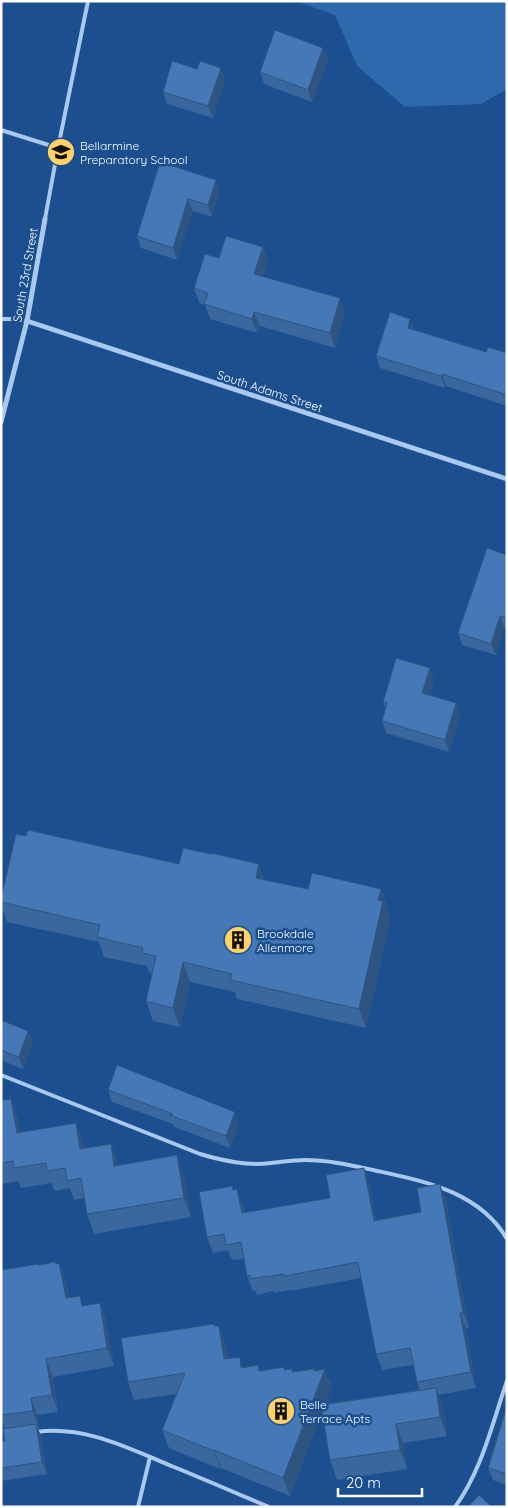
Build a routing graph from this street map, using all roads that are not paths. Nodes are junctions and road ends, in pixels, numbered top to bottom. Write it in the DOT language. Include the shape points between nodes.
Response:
graph roads {
  1 [pos="88,1"];
  2 [pos="1,130"];
  3 [pos="58,148"];
  4 [pos="45,219"];
  5 [pos="1,319"];
  6 [pos="27,321"];
  7 [pos="1,422"];
  8 [pos="507,479"];
  9 [pos="1,1075"];
  10 [pos="507,1239"];
  11 [pos="507,1381"];
  12 [pos="30,1433"];
  13 [pos="150,1457"];
  14 [pos="138,1507"];
  15 [pos="269,1507"];
  16 [pos="455,1507"];
  1 -- 3 [label="lane"];
  2 -- 3 [label="lane"];
  3 -- 4 [label="lane"];
  4 -- 6 [label="street, South 23rd Street"];
  5 -- 6 [label="lane"];
  6 -- 7 [label="street, South 23rd Street"];
  6 -- 8 [label="street, South Adams Street"];
  9 -- 10 [label="lane" via="220,1160 243,1164 330,1161 430,1184 477,1206 500,1227"];
  11 -- 16 [label="lane" via="480,1462"];
  12 -- 13 [label="lane" via="54,1431 92,1435"];
  13 -- 14 [label="lane"];
  13 -- 15 [label="lane"];
}
